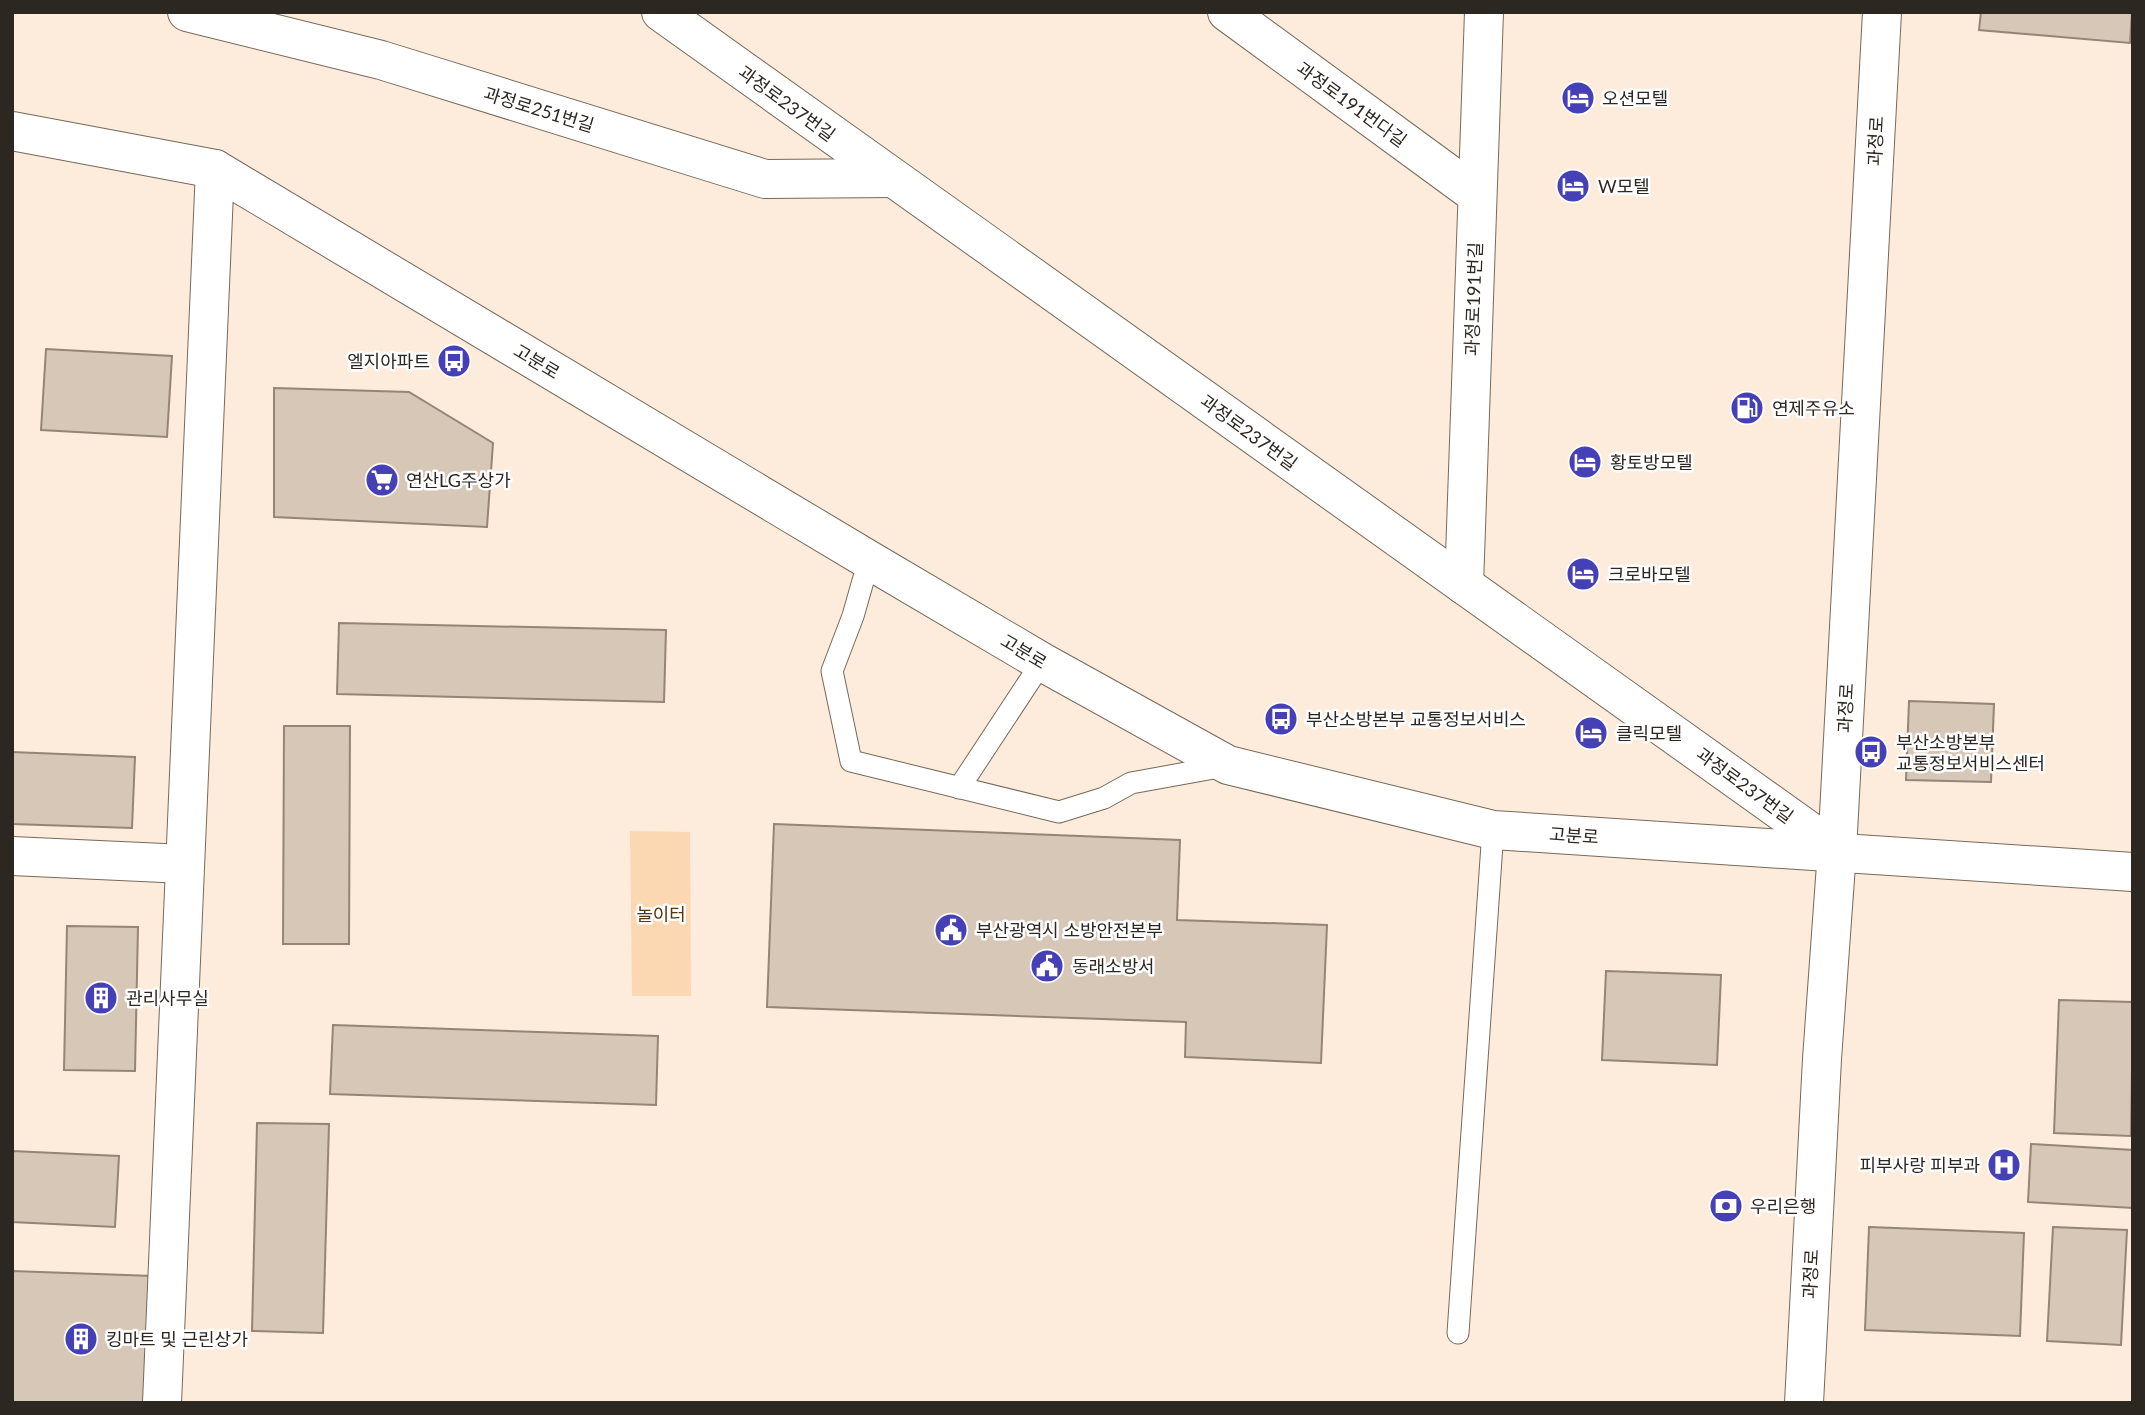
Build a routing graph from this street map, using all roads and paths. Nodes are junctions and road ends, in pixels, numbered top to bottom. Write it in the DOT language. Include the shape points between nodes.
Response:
graph roads {
  1 [pos="187,12"];
  2 [pos="661,12"];
  3 [pos="1227,12"];
  4 [pos="1484,12"];
  5 [pos="1882,12"];
  6 [pos="12,131"];
  7 [pos="215,169"];
  8 [pos="893,178"];
  9 [pos="1476,195"];
  10 [pos="869,560"];
  11 [pos="1464,585"];
  12 [pos="1042,662"];
  13 [pos="1228,765"];
  14 [pos="959,788"];
  15 [pos="1493,830"];
  16 [pos="1837,851"];
  17 [pos="12,856"];
  18 [pos="185,864"];
  19 [pos="2133,872"];
  20 [pos="1458,1333"];
  21 [pos="162,1403"];
  22 [pos="1804,1403"];
  1 -- 8 [label="street, 과정로251번길" via="381,60 765,179"];
  2 -- 8 [label="street, 과정로237번길"];
  3 -- 9 [label="street, 과정로191번다길"];
  4 -- 9 [label="street, 과정로191번길"];
  5 -- 16 [label="street, 과정로"];
  6 -- 7 [label="street, 고분로"];
  7 -- 10 [label="street, 고분로"];
  7 -- 18 [label="street"];
  8 -- 11 [label="street, 과정로237번길"];
  9 -- 11 [label="street, 과정로191번길"];
  10 -- 12 [label="street, 고분로"];
  10 -- 14 [label="lane" via="832,671 851,761"];
  11 -- 16 [label="street, 과정로237번길"];
  12 -- 13 [label="street, 고분로"];
  12 -- 14 [label="lane"];
  13 -- 14 [label="lane" via="1131,783 1104,799 1059,812"];
  13 -- 15 [label="street, 고분로"];
  15 -- 16 [label="street, 고분로"];
  15 -- 20 [label="lane"];
  16 -- 19 [label="street, 고분로"];
  16 -- 22 [label="street, 과정로"];
  17 -- 18 [label="street"];
  18 -- 21 [label="street"];
}
